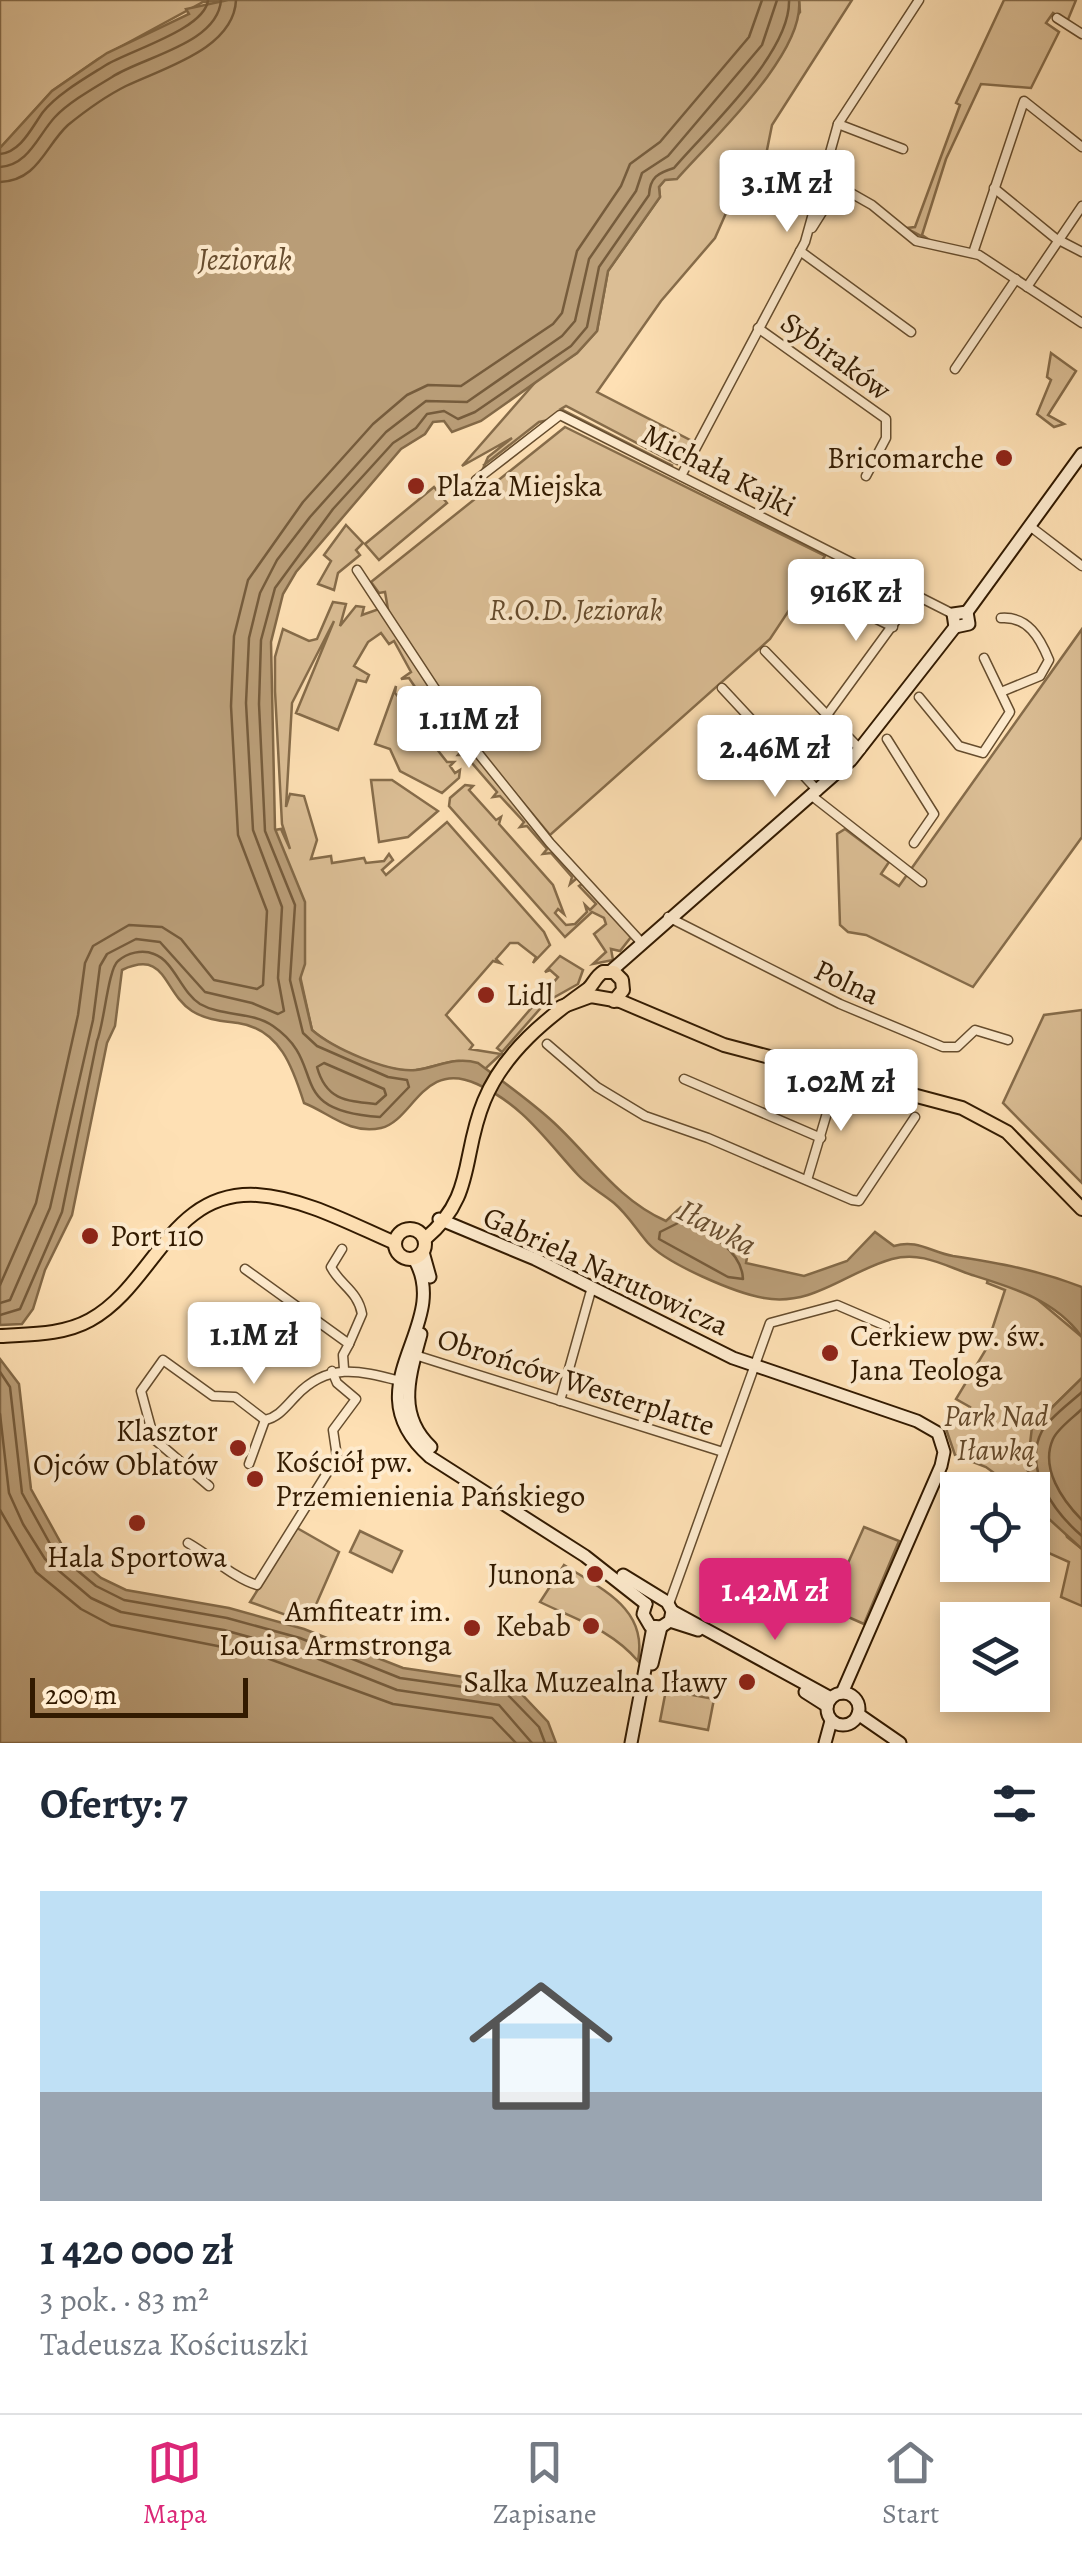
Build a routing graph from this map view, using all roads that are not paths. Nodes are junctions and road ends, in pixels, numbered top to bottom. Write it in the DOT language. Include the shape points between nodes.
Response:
graph roads {
  1 [pos="919,0"];
  2 [pos="1058,18"];
  3 [pos="1082,34"];
  4 [pos="838,124"];
  5 [pos="1082,147"];
  6 [pos="903,149"];
  7 [pos="821,176"];
  8 [pos="839,185"];
  9 [pos="994,188"];
  10 [pos="1082,206"];
  11 [pos="809,231"];
  12 [pos="1060,241"];
  13 [pos="800,251"];
  14 [pos="1082,252"];
  15 [pos="974,253"];
  16 [pos="1016,279"];
  17 [pos="1027,287"];
  18 [pos="1082,324"];
  19 [pos="758,328"];
  20 [pos="911,332"];
  21 [pos="955,369"];
  22 [pos="1082,454"];
  23 [pos="681,476"];
  24 [pos="866,476"];
  25 [pos="476,480"];
  26 [pos="1031,528"];
  27 [pos="1082,565"];
  28 [pos="357,570"];
  29 [pos="812,587"];
  30 [pos="916,593"];
  31 [pos="959,618"];
  32 [pos="1002,618"];
  33 [pos="893,627"];
  34 [pos="765,651"];
  35 [pos="984,658"];
  36 [pos="722,688"];
  37 [pos="1001,692"];
  38 [pos="919,697"];
  39 [pos="826,715"];
  40 [pos="887,739"];
  41 [pos="861,750"];
  42 [pos="815,794"];
  43 [pos="914,843"];
  44 [pos="922,882"];
  45 [pos="668,916"];
  46 [pos="640,943"];
  47 [pos="617,986"];
  48 [pos="594,991"];
  49 [pos="1008,1040"];
  50 [pos="546,1044"];
  51 [pos="838,1076"];
  52 [pos="684,1079"];
  53 [pos="916,1117"];
  54 [pos="820,1138"];
  55 [pos="807,1180"];
  56 [pos="1082,1209"];
  57 [pos="442,1221"];
  58 [pos="397,1239"];
  59 [pos="420,1246"];
  60 [pos="342,1249"];
  61 [pos="245,1269"];
  62 [pos="592,1287"];
  63 [pos="886,1326"];
  64 [pos="0,1336"];
  65 [pos="349,1344"];
  66 [pos="416,1355"];
  67 [pos="752,1366"];
  68 [pos="344,1369"];
  69 [pos="332,1371"];
  70 [pos="403,1382"];
  71 [pos="560,1401"];
  72 [pos="265,1420"];
  73 [pos="723,1452"];
  74 [pos="250,1464"];
  75 [pos="209,1486"];
  76 [pos="188,1543"];
  77 [pos="661,1613"];
  78 [pos="838,1698"];
  79 [pos="856,1718"];
  80 [pos="835,1723"];
  81 [pos="631,1743"];
  82 [pos="826,1743"];
  83 [pos="900,1743"];
  1 -- 4 [label="street"];
  2 -- 3 [label="street"];
  4 -- 6 [label="street"];
  4 -- 7 [label="street"];
  5 -- 9 [label="street" via="1024,101"];
  7 -- 8 [label="street"];
  7 -- 11 [label="street"];
  8 -- 11 [label="street"];
  8 -- 15 [label="street" via="916,241"];
  9 -- 12 [label="street"];
  9 -- 15 [label="street"];
  10 -- 12 [label="street"];
  11 -- 13 [label="street"];
  12 -- 14 [label="street"];
  12 -- 17 [label="street"];
  13 -- 19 [label="street"];
  13 -- 20 [label="street"];
  15 -- 16 [label="street"];
  16 -- 17 [label="street"];
  16 -- 21 [label="street"];
  17 -- 18 [label="street"];
  19 -- 23 [label="street"];
  19 -- 24 [label="street, Sybiraków" via="886,419 886,438"];
  22 -- 26 [label="street"];
  23 -- 25 [label="street, Michała Kajki" via="560,416"];
  23 -- 30 [label="street, Michała Kajki"];
  26 -- 27 [label="street"];
  26 -- 31 [label="street"];
  28 -- 46 [label="street" via="474,748"];
  29 -- 33 [label="street"];
  30 -- 31 [label="street, Michała Kajki"];
  30 -- 33 [label="street"];
  31 -- 41 [label="street"];
  32 -- 37 [label="street" via="1031,629 1049,660 1040,676"];
  33 -- 39 [label="street"];
  34 -- 39 [label="street"];
  35 -- 37 [label="street"];
  36 -- 42 [label="street"];
  37 -- 38 [label="street" via="1009,717 983,753 975,754 959,746"];
  39 -- 41 [label="street"];
  40 -- 43 [label="street" via="934,814"];
  41 -- 42 [label="street"];
  42 -- 44 [label="street"];
  42 -- 45 [label="street"];
  45 -- 46 [label="street"];
  45 -- 49 [label="street, Polna" via="943,1048 957,1047 975,1030"];
  46 -- 47 [label="street"];
  47 -- 48 [label="main road"];
  47 -- 48 [label="main road" via="599,974"];
  47 -- 51 [label="main road" via="652,1016 710,1040"];
  48 -- 57 [label="main road" via="561,1007 502,1069 486,1096 456,1207"];
  50 -- 55 [label="street" via="645,1116"];
  51 -- 54 [label="street"];
  51 -- 56 [label="main road" via="988,1120 1032,1154"];
  52 -- 54 [label="street"];
  53 -- 55 [label="street" via="859,1201"];
  54 -- 55 [label="street"];
  57 -- 59 [label="main road"];
  57 -- 62 [label="street, Gabriela Narutowicza"];
  58 -- 59 [label="main road" via="408,1229"];
  58 -- 59 [label="main road" via="399,1254"];
  58 -- 64 [label="main road" via="272,1197 230,1198 182,1222 94,1318 58,1331"];
  59 -- 66 [label="street" via="432,1287"];
  59 -- 70 [label="street" via="424,1294"];
  60 -- 65 [label="street" via="330,1268 360,1302 362,1314"];
  61 -- 65 [label="street"];
  62 -- 67 [label="street, Gabriela Narutowicza"];
  62 -- 71 [label="street"];
  63 -- 67 [label="street" via="826,1304 770,1323"];
  65 -- 68 [label="street"];
  66 -- 70 [label="street"];
  66 -- 71 [label="street, Obrońców Westerplatte"];
  67 -- 73 [label="street"];
  67 -- 78 [label="street, Gabriela Narutowicza" via="925,1424 944,1445 941,1466"];
  68 -- 69 [label="street"];
  68 -- 70 [label="street"];
  69 -- 72 [label="street"];
  69 -- 76 [label="street" via="356,1399 333,1430 337,1457 257,1585"];
  70 -- 77 [label="street" via="418,1434"];
  71 -- 73 [label="street, Obrońców Westerplatte"];
  72 -- 74 [label="street"];
  72 -- 75 [label="street" via="235,1396 213,1396 163,1360 141,1391 150,1430"];
  73 -- 77 [label="street"];
  77 -- 78 [label="street"];
  77 -- 81 [label="street"];
  78 -- 79 [label="street"];
  78 -- 80 [label="street"];
  79 -- 80 [label="street"];
  79 -- 83 [label="street"];
  80 -- 82 [label="street"];
}
